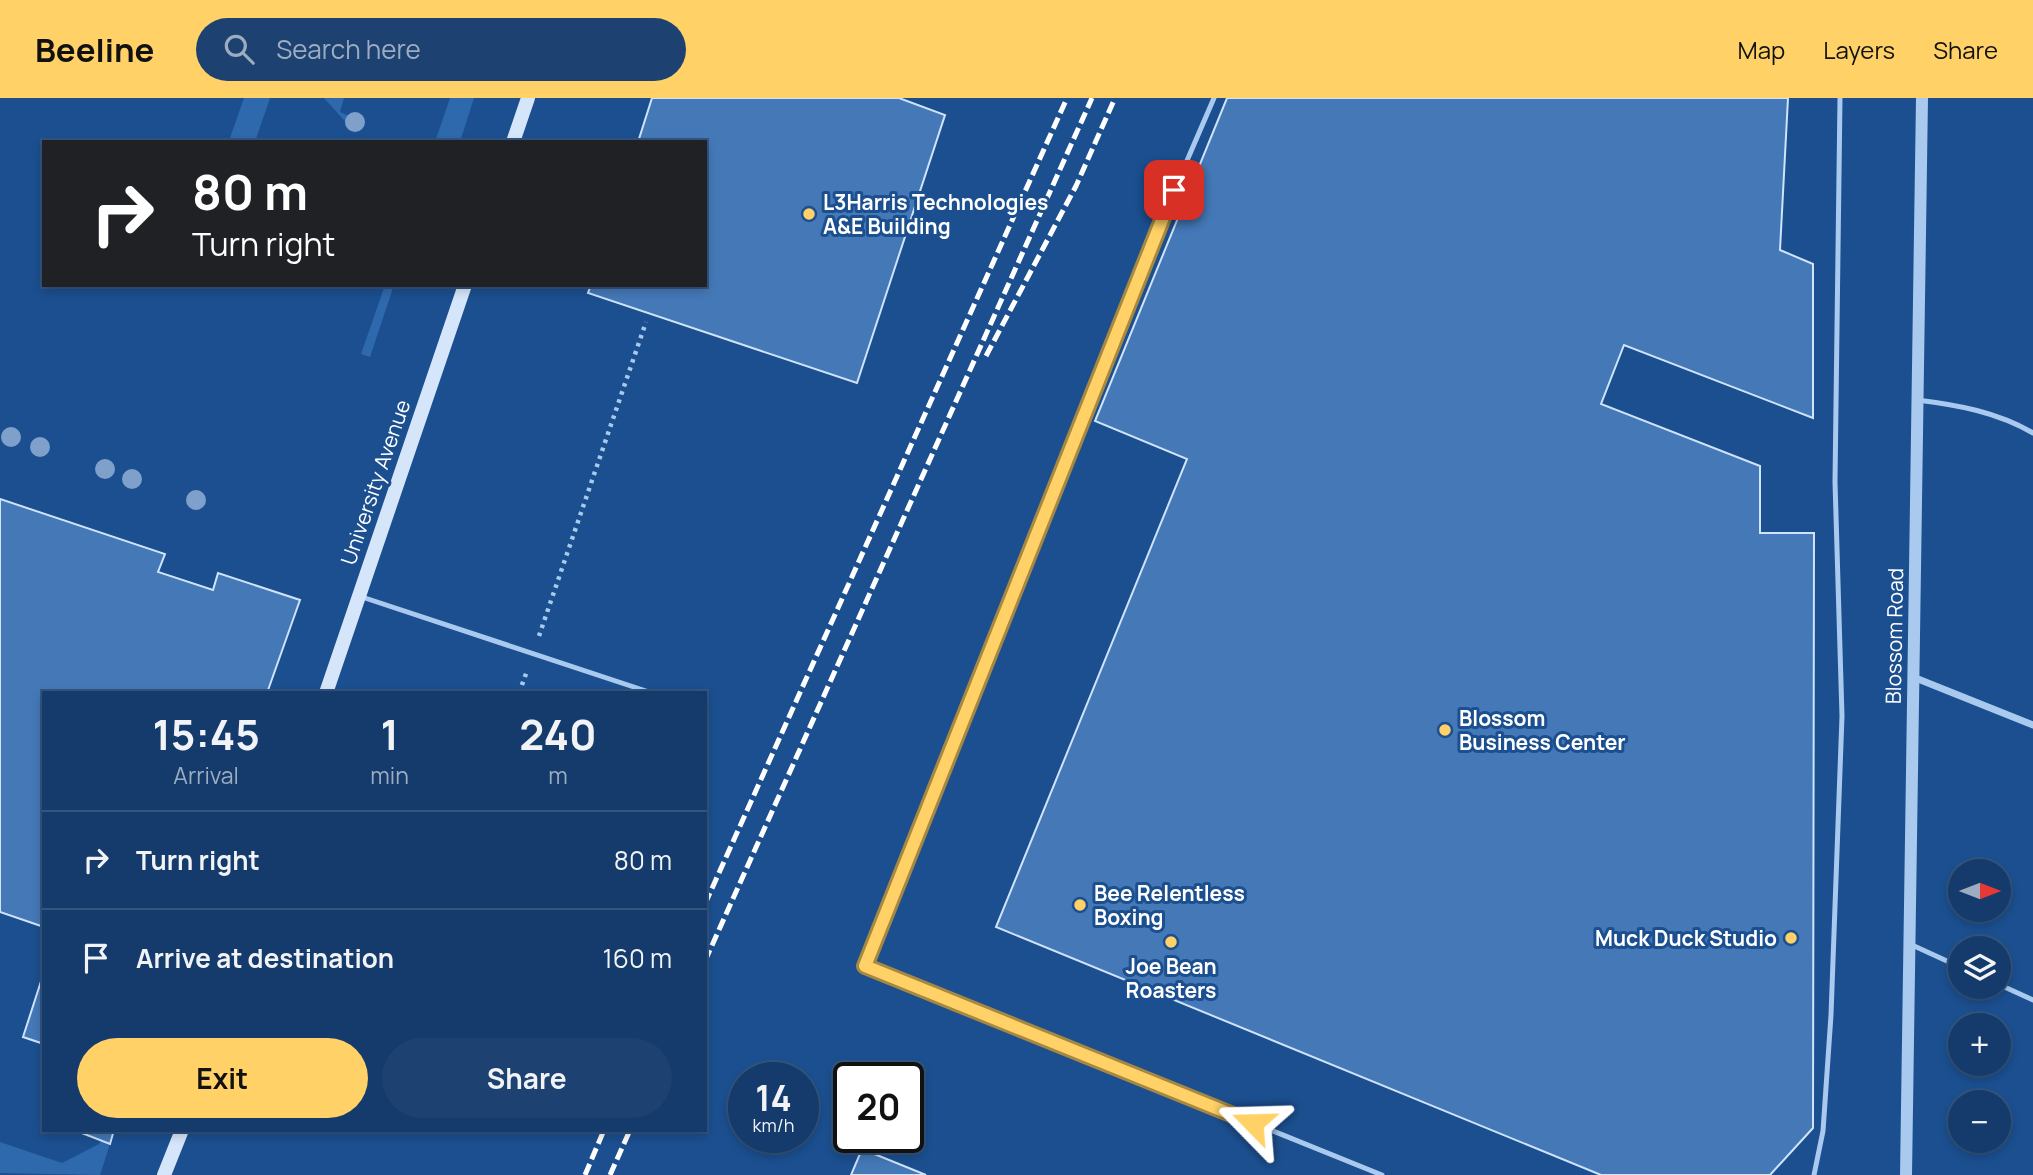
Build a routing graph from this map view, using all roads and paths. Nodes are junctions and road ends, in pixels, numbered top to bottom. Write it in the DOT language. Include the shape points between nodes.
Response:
graph roads {
  1 [pos="528,98"];
  2 [pos="1214,98"];
  3 [pos="1840,98"];
  4 [pos="1922,98"];
  5 [pos="514,140"];
  6 [pos="464,287"];
  7 [pos="646,322"];
  8 [pos="1917,400"];
  9 [pos="2033,433"];
  10 [pos="359,596"];
  11 [pos="532,655"];
  12 [pos="1912,676"];
  13 [pos="327,691"];
  14 [pos="520,691"];
  15 [pos="646,691"];
  16 [pos="2033,725"];
  17 [pos="1911,945"];
  18 [pos="1948,962"];
  19 [pos="2011,990"];
  20 [pos="2033,1000"];
  21 [pos="181,1132"];
  22 [pos="164,1175"];
  23 [pos="1382,1175"];
  24 [pos="1814,1175"];
  25 [pos="1906,1175"];
  1 -- 5 [label="main road"];
  2 -- 23 [label="lane" via="1145,258 865,966"];
  3 -- 24 [label="lane" via="1835,482 1842,716 1831,1015 1823,1132"];
  4 -- 8 [label="street, Blossom Road"];
  6 -- 10 [label="main road, University Avenue"];
  7 -- 11 [label="path"];
  8 -- 9 [label="lane" via="1959,405 2013,421"];
  8 -- 12 [label="street, Blossom Road"];
  10 -- 11 [label="lane"];
  10 -- 13 [label="main road, University Avenue"];
  11 -- 14 [label="path"];
  11 -- 15 [label="lane"];
  12 -- 16 [label="street"];
  12 -- 17 [label="street, Blossom Road"];
  17 -- 18 [label="lane"];
  17 -- 25 [label="street, Blossom Road"];
  19 -- 20 [label="lane"];
  21 -- 22 [label="main road"];
}
